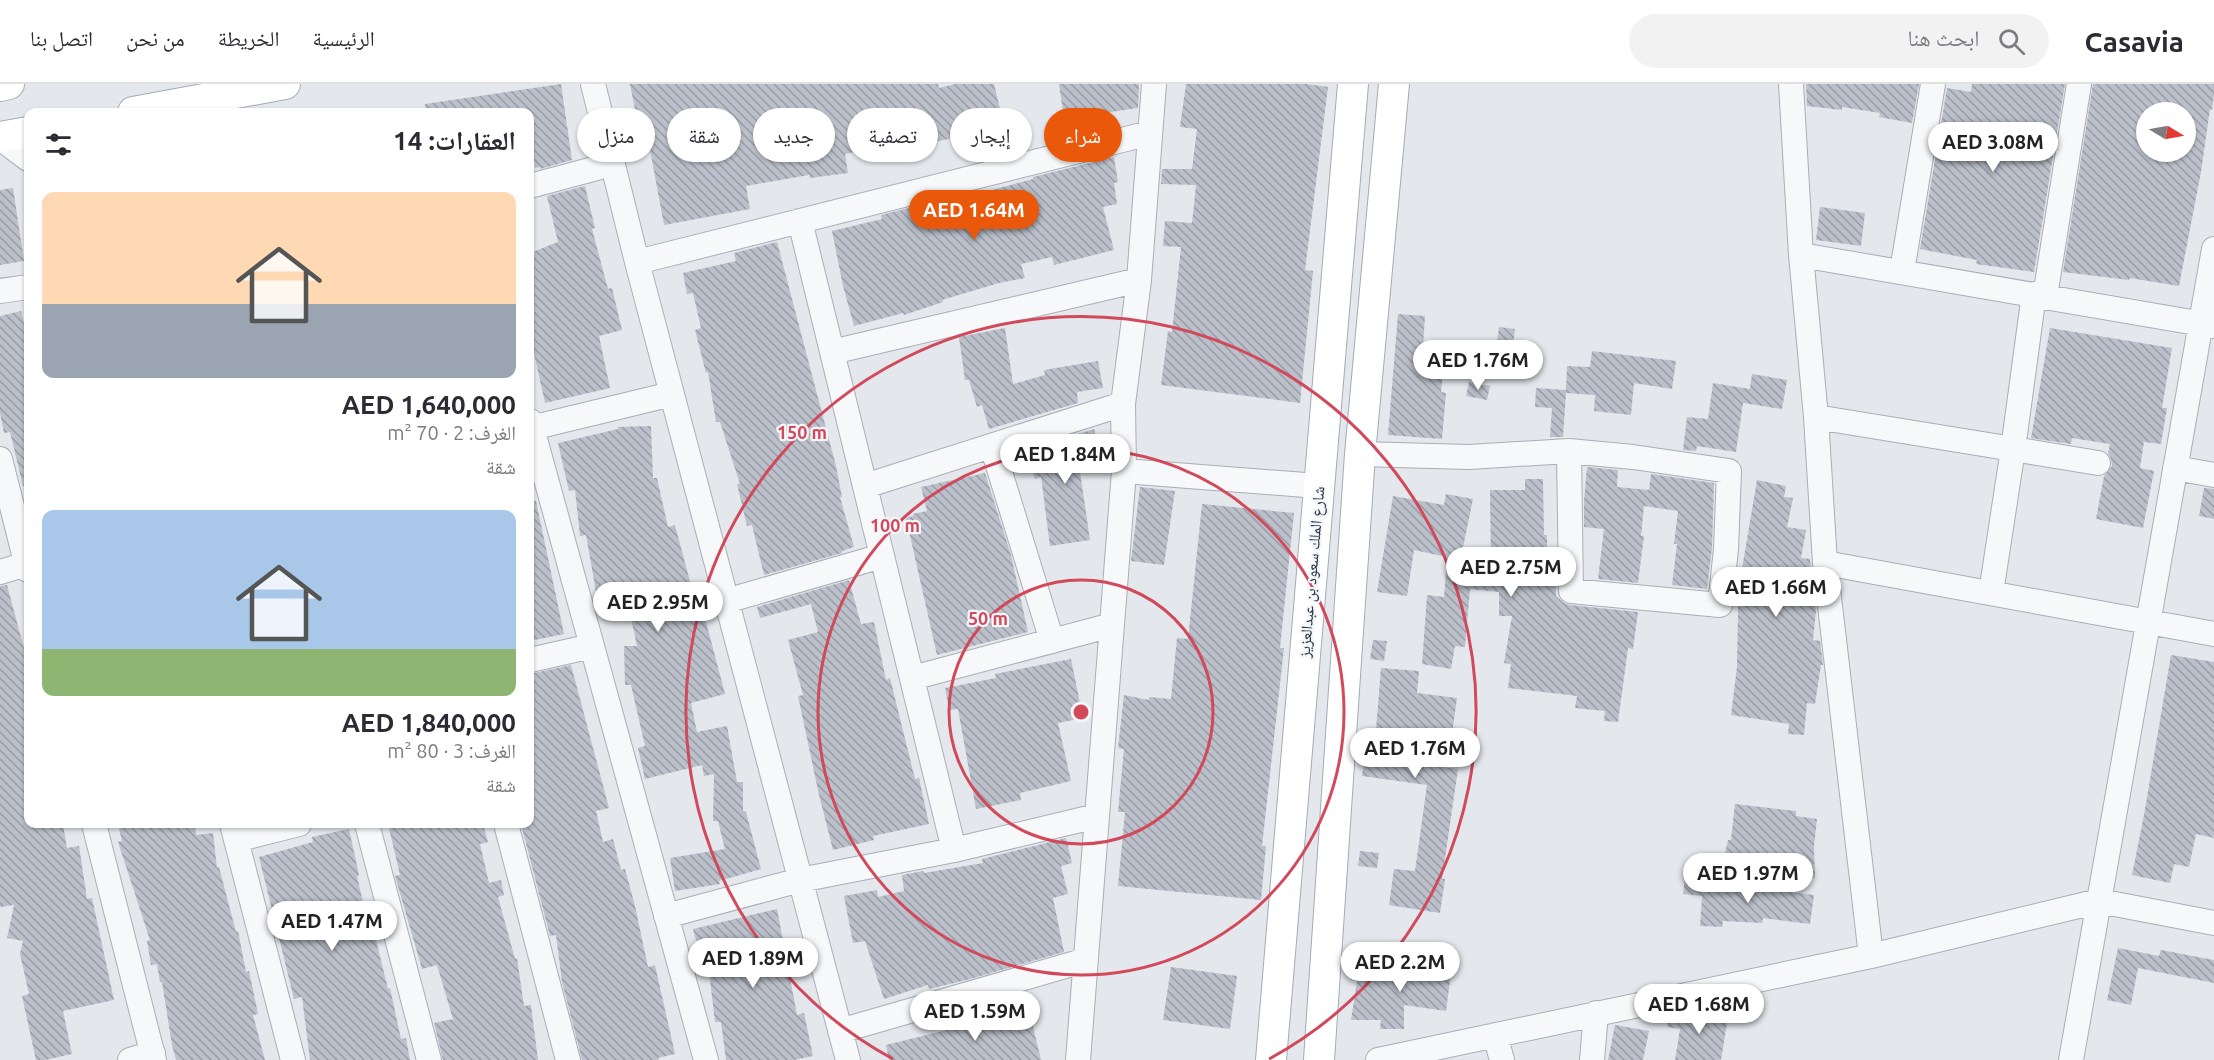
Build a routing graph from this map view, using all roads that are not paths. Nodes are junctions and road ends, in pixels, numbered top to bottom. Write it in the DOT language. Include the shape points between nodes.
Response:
graph roads {
  1 [pos="9,84"];
  2 [pos="285,84"];
  3 [pos="593,84"];
  4 [pos="1154,84"];
  5 [pos="1353,84"];
  6 [pos="1394,84"];
  7 [pos="1791,84"];
  8 [pos="1933,84"];
  9 [pos="2079,84"];
  10 [pos="0,86"];
  11 [pos="183,108"];
  12 [pos="24,133"];
  13 [pos="1150,133"];
  14 [pos="0,137"];
  15 [pos="24,156"];
  16 [pos="612,164"];
  17 [pos="534,185"];
  18 [pos="800,221"];
  19 [pos="2214,249"];
  20 [pos="1801,255"];
  21 [pos="637,262"];
  22 [pos="1902,271"];
  23 [pos="1139,280"];
  24 [pos="24,288"];
  25 [pos="0,291"];
  26 [pos="2039,295"];
  27 [pos="2207,325"];
  28 [pos="832,352"];
  29 [pos="672,394"];
  30 [pos="1123,404"];
  31 [pos="1816,417"];
  32 [pos="534,423"];
  33 [pos="534,438"];
  34 [pos="992,446"];
  35 [pos="2013,449"];
  36 [pos="1569,451"];
  37 [pos="1360,454"];
  38 [pos="0,459"];
  39 [pos="2098,463"];
  40 [pos="2175,468"];
  41 [pos="1124,471"];
  42 [pos="2214,475"];
  43 [pos="865,486"];
  44 [pos="1318,486"];
  45 [pos="24,552"];
  46 [pos="882,556"];
  47 [pos="1825,563"];
  48 [pos="24,568"];
  49 [pos="0,572"];
  50 [pos="1991,594"];
  51 [pos="726,601"];
  52 [pos="2148,622"];
  53 [pos="1112,625"];
  54 [pos="2214,634"];
  55 [pos="1052,641"];
  56 [pos="592,646"];
  57 [pos="534,659"];
  58 [pos="912,678"];
  59 [pos="1097,816"];
  60 [pos="95,828"];
  61 [pos="266,828"];
  62 [pos="368,828"];
  63 [pos="507,828"];
  64 [pos="234,832"];
  65 [pos="954,850"];
  66 [pos="800,880"];
  67 [pos="2099,901"];
  68 [pos="666,916"];
  69 [pos="2214,923"];
  70 [pos="1871,956"];
  71 [pos="1086,960"];
  72 [pos="1596,1013"];
  73 [pos="840,1031"];
  74 [pos="1495,1035"];
  75 [pos="1462,1051"];
  76 [pos="146,1058"];
  77 [pos="293,1060"];
  78 [pos="429,1060"];
  79 [pos="568,1060"];
  80 [pos="706,1060"];
  81 [pos="848,1060"];
  82 [pos="1078,1060"];
  83 [pos="1271,1060"];
  84 [pos="1318,1060"];
  85 [pos="1378,1060"];
  86 [pos="1502,1060"];
  87 [pos="1592,1060"];
  88 [pos="2071,1060"];
  1 -- 10 [label="main road"];
  2 -- 11 [label="main road"];
  3 -- 16 [label="street"];
  4 -- 13 [label="street"];
  5 -- 44 [label="main road, شارع الملك سعود بن عبدالعزيز"];
  6 -- 37 [label="main road"];
  7 -- 20 [label="street"];
  8 -- 22 [label="street"];
  9 -- 26 [label="street"];
  12 -- 14 [label="main road"];
  13 -- 18 [label="street"];
  13 -- 23 [label="street"];
  14 -- 15 [label="street"];
  16 -- 17 [label="street"];
  16 -- 21 [label="street"];
  18 -- 21 [label="street"];
  18 -- 28 [label="street"];
  19 -- 27 [label="street"];
  20 -- 22 [label="street"];
  20 -- 31 [label="street"];
  21 -- 29 [label="street"];
  22 -- 26 [label="street"];
  23 -- 28 [label="street"];
  23 -- 30 [label="street"];
  24 -- 25 [label="street"];
  26 -- 27 [label="street"];
  26 -- 35 [label="street"];
  27 -- 40 [label="street"];
  28 -- 43 [label="street"];
  29 -- 32 [label="street"];
  29 -- 51 [label="street"];
  30 -- 34 [label="street"];
  30 -- 41 [label="street"];
  31 -- 35 [label="street"];
  31 -- 47 [label="street"];
  33 -- 56 [label="street"];
  34 -- 43 [label="street"];
  34 -- 55 [label="street"];
  35 -- 39 [label="street"];
  35 -- 50 [label="street"];
  36 -- 36 [label="street" via="1571,591 1720,605 1729,471"];
  36 -- 37 [label="street" via="1469,458"];
  37 -- 84 [label="main road"];
  38 -- 45 [label="street"];
  40 -- 42 [label="street"];
  40 -- 52 [label="street"];
  41 -- 44 [label="street"];
  41 -- 53 [label="street"];
  43 -- 46 [label="street"];
  44 -- 83 [label="main road, شارع الملك سعود بن عبدالعزيز"];
  46 -- 51 [label="street"];
  46 -- 58 [label="street"];
  47 -- 50 [label="street"];
  47 -- 70 [label="street"];
  48 -- 49 [label="street"];
  50 -- 52 [label="street"];
  51 -- 66 [label="street"];
  52 -- 54 [label="street"];
  52 -- 67 [label="street"];
  53 -- 55 [label="street"];
  53 -- 59 [label="street"];
  55 -- 58 [label="street"];
  56 -- 57 [label="street"];
  56 -- 68 [label="street"];
  58 -- 65 [label="street"];
  59 -- 65 [label="street"];
  59 -- 71 [label="street"];
  60 -- 76 [label="street"];
  61 -- 64 [label="street"];
  62 -- 78 [label="street"];
  63 -- 79 [label="street"];
  64 -- 77 [label="street"];
  65 -- 66 [label="street"];
  66 -- 68 [label="street"];
  66 -- 73 [label="street"];
  67 -- 69 [label="street"];
  67 -- 70 [label="street"];
  67 -- 88 [label="street"];
  68 -- 80 [label="street"];
  70 -- 72 [label="street"];
  71 -- 73 [label="street"];
  71 -- 82 [label="street"];
  72 -- 74 [label="street"];
  72 -- 87 [label="street"];
  73 -- 81 [label="street"];
  74 -- 75 [label="street"];
  74 -- 86 [label="street"];
  75 -- 85 [label="street"];
}
